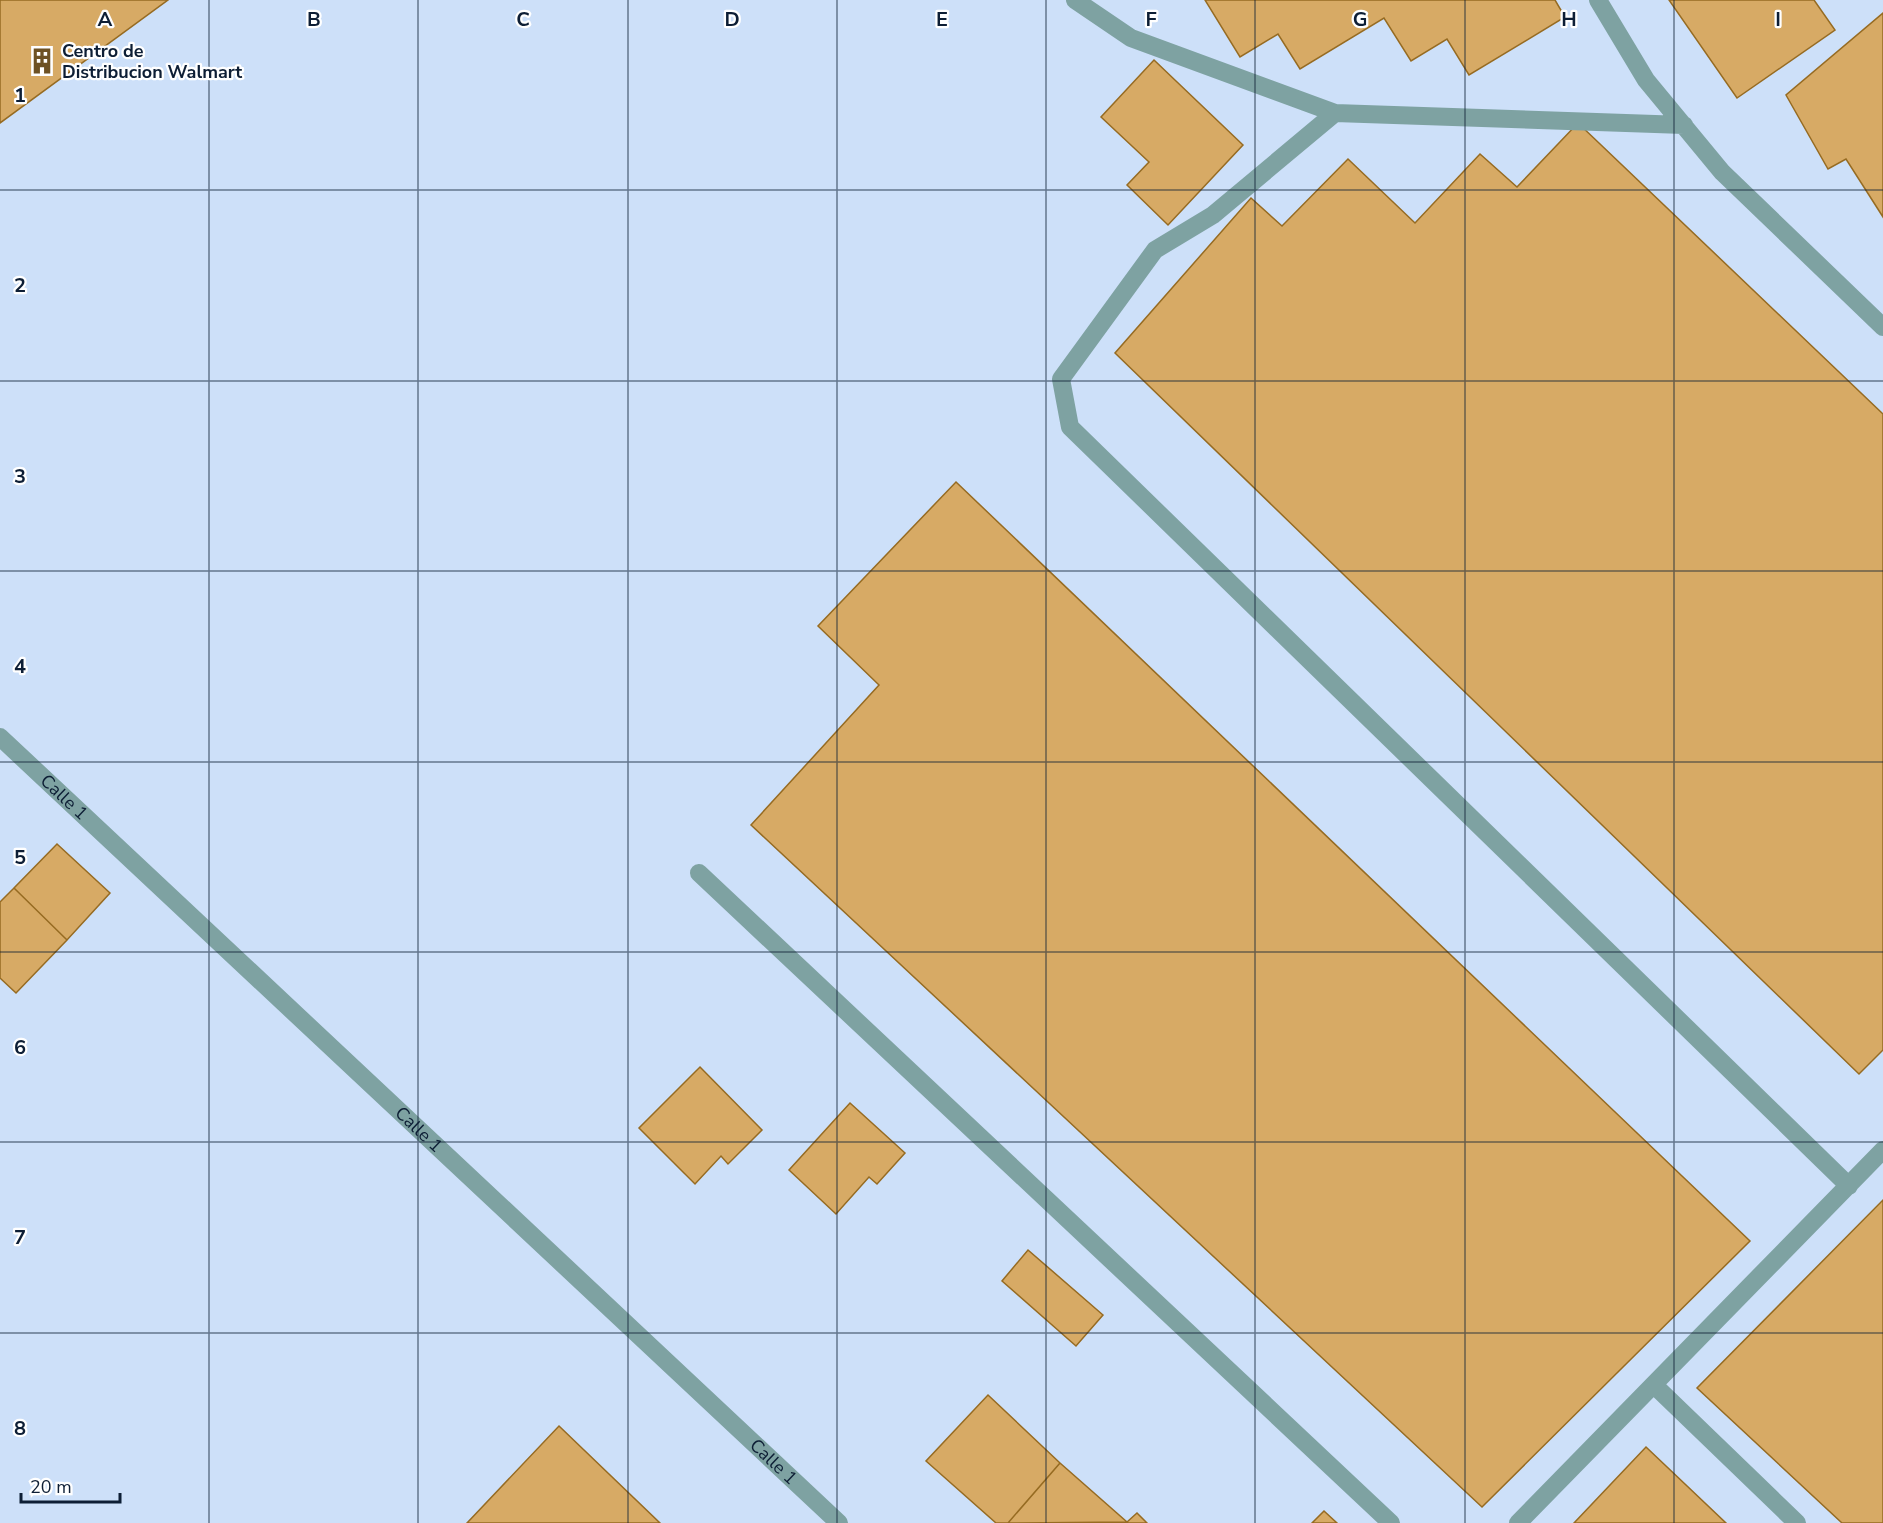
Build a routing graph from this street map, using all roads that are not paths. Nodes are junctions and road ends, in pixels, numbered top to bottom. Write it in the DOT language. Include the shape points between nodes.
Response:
graph roads {
  1 [pos="1075,0"];
  2 [pos="1598,0"];
  3 [pos="1335,112"];
  4 [pos="1684,126"];
  5 [pos="1883,327"];
  6 [pos="0,737"];
  7 [pos="699,873"];
  8 [pos="1883,1150"];
  9 [pos="1849,1186"];
  10 [pos="1654,1385"];
  11 [pos="839,1523"];
  12 [pos="1391,1523"];
  13 [pos="1518,1523"];
  14 [pos="1797,1523"];
  1 -- 3 [label="street" via="1131,38"];
  2 -- 4 [label="street" via="1646,80"];
  3 -- 4 [label="street"];
  3 -- 9 [label="street" via="1213,215 1155,250 1061,379 1070,427"];
  4 -- 5 [label="street" via="1722,172"];
  6 -- 11 [label="street, Calle 1"];
  7 -- 12 [label="street"];
  8 -- 9 [label="street"];
  9 -- 10 [label="street"];
  10 -- 13 [label="street"];
  10 -- 14 [label="street"];
}
